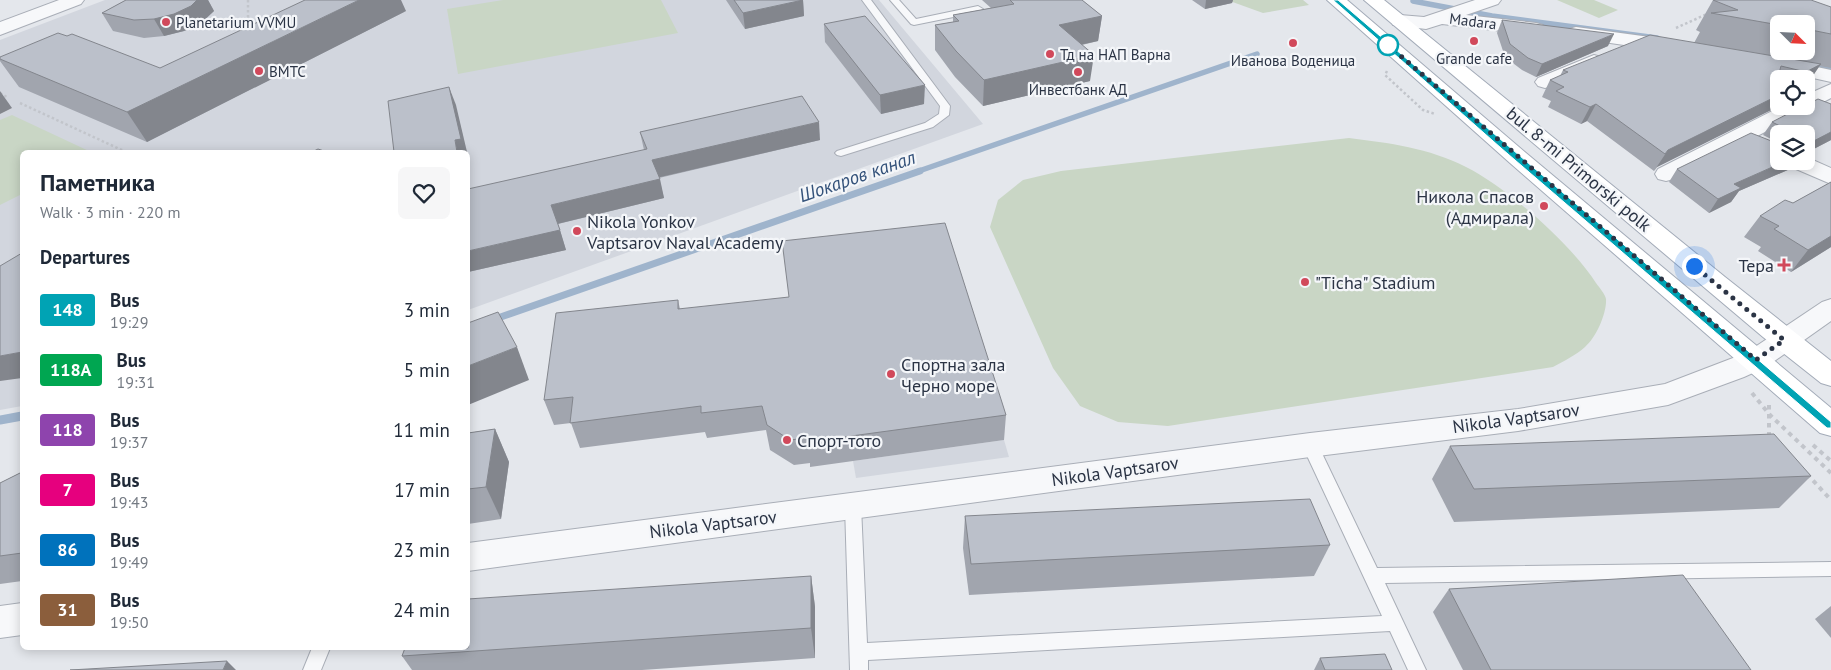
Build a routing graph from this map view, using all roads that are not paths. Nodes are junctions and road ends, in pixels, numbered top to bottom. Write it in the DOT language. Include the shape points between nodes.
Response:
graph roads {
  1 [pos="75,0"];
  2 [pos="866,0"];
  3 [pos="894,0"];
  4 [pos="1364,0"];
  5 [pos="1373,0"];
  6 [pos="1492,0"];
  7 [pos="1341,4"];
  8 [pos="978,9"];
  9 [pos="1445,16"];
  10 [pos="1400,21"];
  11 [pos="1,28"];
  12 [pos="1641,41"];
  13 [pos="1690,49"];
  14 [pos="1758,61"];
  15 [pos="1831,76"];
  16 [pos="1545,82"];
  17 [pos="1831,90"];
  18 [pos="1815,98"];
  19 [pos="1781,115"];
  20 [pos="1741,135"];
  21 [pos="1764,146"];
  22 [pos="841,152"];
  23 [pos="1815,169"];
  24 [pos="1666,174"];
  25 [pos="1831,177"];
  26 [pos="1831,308"];
  27 [pos="1784,340"];
  28 [pos="1745,365"];
  29 [pos="1831,376"];
  30 [pos="1831,425"];
  31 [pos="1310,445"];
  32 [pos="853,506"];
  33 [pos="470,557"];
  34 [pos="1831,569"];
  35 [pos="1678,570"];
  36 [pos="1373,576"];
  37 [pos="1689,585"];
  38 [pos="20,619"];
  39 [pos="0,622"];
  40 [pos="1395,623"];
  41 [pos="319,650"];
  42 [pos="858,661"];
  43 [pos="312,670"];
  44 [pos="1417,670"];
  1 -- 11 [label="street"];
  2 -- 22 [label="lane" via="946,106 944,115 929,125"];
  3 -- 8 [label="lane" via="914,22"];
  4 -- 7 [label="main road"];
  5 -- 10 [label="main road, bul. 8-mi Primorski polk"];
  6 -- 9 [label="street"];
  7 -- 10 [label="main road"];
  7 -- 28 [label="main road, bul. 8-mi Primorski polk"];
  9 -- 10 [label="street" via="1426,23"];
  9 -- 12 [label="street, Madara"];
  10 -- 27 [label="main road, bul. 8-mi Primorski polk"];
  12 -- 13 [label="street, Madara"];
  12 -- 16 [label="street"];
  14 -- 15 [label="street"];
  17 -- 18 [label="street"];
  19 -- 20 [label="street"];
  20 -- 21 [label="street"];
  20 -- 24 [label="street"];
  23 -- 25 [label="street"];
  26 -- 27 [label="street, Nikola Vaptsarov"];
  27 -- 28 [label="street, Nikola Vaptsarov"];
  27 -- 29 [label="main road, bul. 8-mi Primorski polk"];
  28 -- 30 [label="main road, bul. 8-mi Primorski polk"];
  28 -- 31 [label="street, Nikola Vaptsarov" via="1668,394 1518,420"];
  31 -- 32 [label="street, Nikola Vaptsarov"];
  31 -- 36 [label="lane"];
  32 -- 33 [label="street, Nikola Vaptsarov"];
  32 -- 42 [label="lane"];
  34 -- 35 [label="lane"];
  35 -- 36 [label="lane"];
  35 -- 37 [label="lane"];
  36 -- 40 [label="lane"];
  38 -- 39 [label="street"];
  40 -- 42 [label="lane"];
  40 -- 44 [label="lane"];
  41 -- 43 [label="lane"];
}
